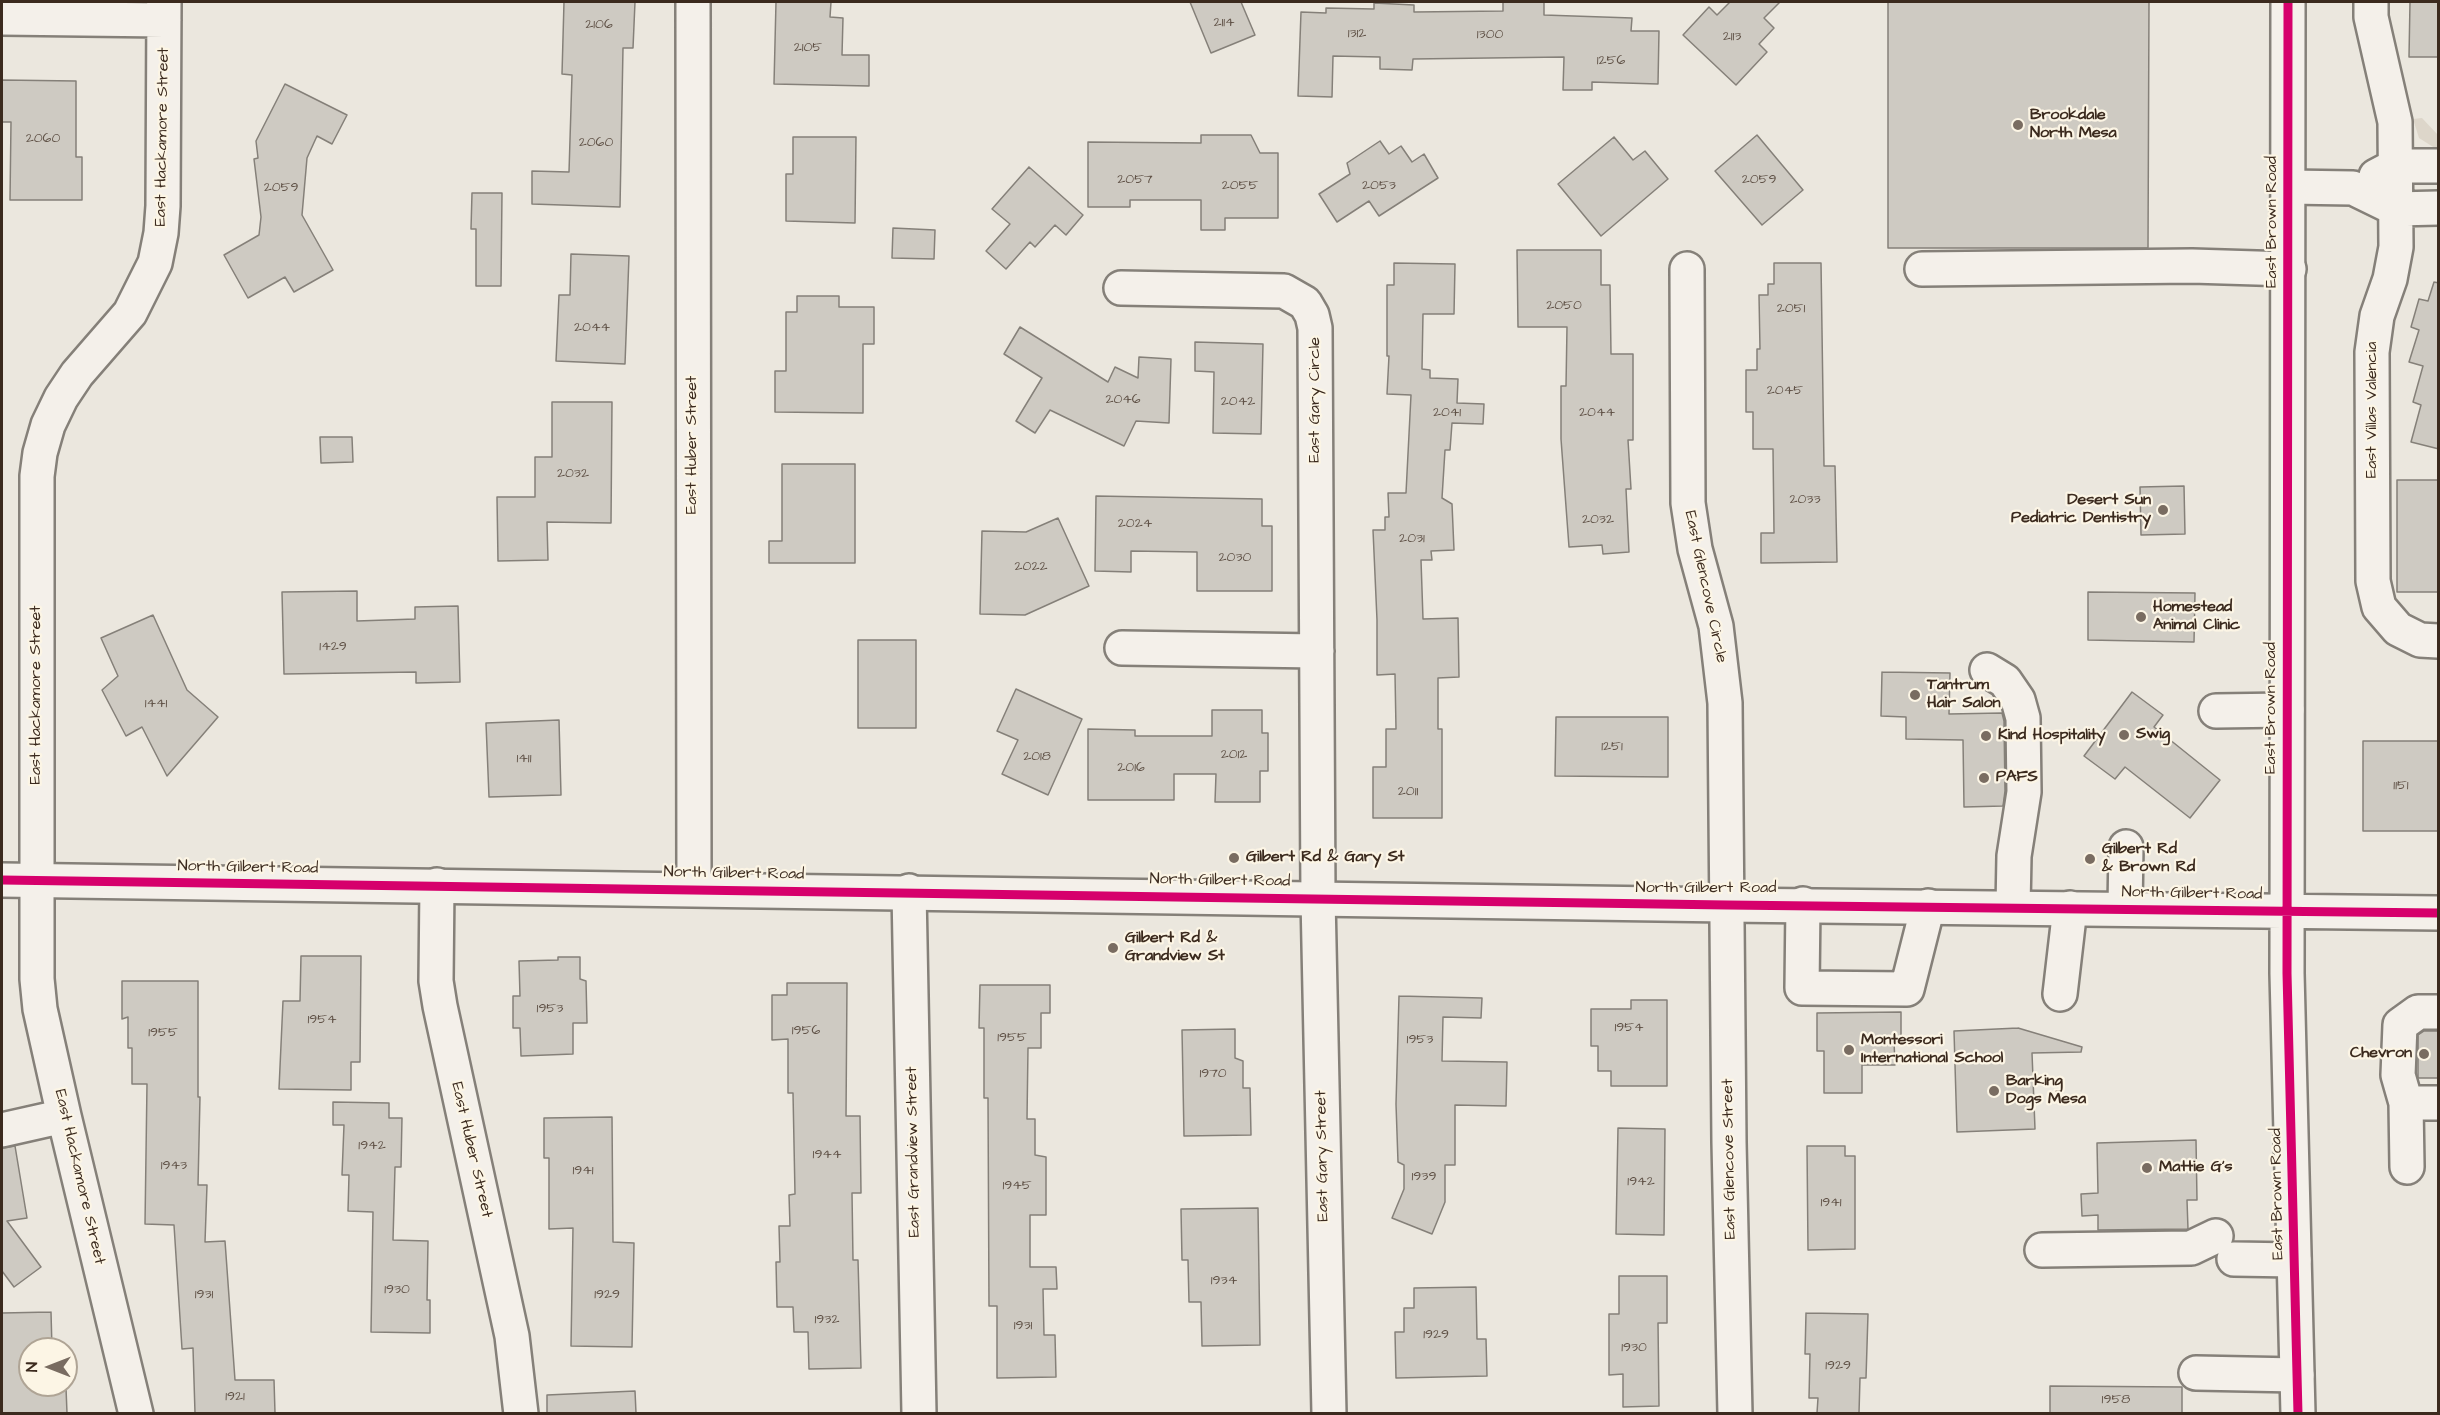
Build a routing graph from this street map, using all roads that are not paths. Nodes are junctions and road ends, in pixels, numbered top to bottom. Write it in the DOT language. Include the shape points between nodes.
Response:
graph roads {
  1 [pos="693,2"];
  2 [pos="2288,2"];
  3 [pos="2371,2"];
  4 [pos="164,11"];
  5 [pos="2,18"];
  6 [pos="2396,166"];
  7 [pos="2439,166"];
  8 [pos="2288,187"];
  9 [pos="2353,188"];
  10 [pos="2439,208"];
  11 [pos="2396,209"];
  12 [pos="2289,268"];
  13 [pos="1687,269"];
  14 [pos="1922,269"];
  15 [pos="1121,288"];
  16 [pos="2439,641"];
  17 [pos="1122,648"];
  18 [pos="1317,651"];
  19 [pos="1987,670"];
  20 [pos="2287,710"];
  21 [pos="2216,711"];
  22 [pos="2126,847"];
  23 [pos="2,880"];
  24 [pos="37,880"];
  25 [pos="437,885"];
  26 [pos="694,889"];
  27 [pos="909,891"];
  28 [pos="1318,898"];
  29 [pos="1803,904"];
  30 [pos="1727,905"];
  31 [pos="1928,906"];
  32 [pos="2013,907"];
  33 [pos="2070,908"];
  34 [pos="2125,908"];
  35 [pos="2287,911"];
  36 [pos="2439,912"];
  37 [pos="2060,994"];
  38 [pos="2439,1012"];
  39 [pos="2406,1103"];
  40 [pos="2439,1103"];
  41 [pos="64,1116"];
  42 [pos="2,1130"];
  43 [pos="2407,1167"];
  44 [pos="2042,1250"];
  45 [pos="2294,1260"];
  46 [pos="2196,1373"];
  47 [pos="2297,1375"];
  48 [pos="136,1413"];
  49 [pos="521,1413"];
  50 [pos="919,1413"];
  51 [pos="1329,1413"];
  52 [pos="1735,1413"];
  53 [pos="2298,1413"];
  1 -- 26 [label="street, East Huber Street"];
  2 -- 8 [label="street, East Brown Road"];
  3 -- 6 [label="street, East Villas Valencia" via="2371,17 2396,122"];
  4 -- 5 [label="street"];
  4 -- 24 [label="street, East Hackamore Street" via="164,206 155,263 130,313 61,398 40,453"];
  6 -- 7 [label="street"];
  6 -- 9 [label="street"];
  6 -- 11 [label="street, East Villas Valencia"];
  8 -- 9 [label="street"];
  8 -- 12 [label="street, East Brown Road"];
  9 -- 11 [label="street"];
  10 -- 11 [label="street"];
  11 -- 16 [label="street, East Villas Valencia" via="2394,264 2377,316 2372,352 2373,581 2379,607 2398,629 2420,640"];
  12 -- 14 [label="street"];
  12 -- 20 [label="street, East Brown Road"];
  13 -- 30 [label="street, East Glencove Circle" via="1688,503 1695,549 1716,626 1723,678"];
  15 -- 18 [label="street, East Gary Circle" via="1270,289 1295,296 1312,315 1317,341"];
  17 -- 18 [label="street"];
  18 -- 28 [label="street, East Gary Circle"];
  19 -- 32 [label="street" via="2006,681 2018,700 2022,718 2024,792 2014,855"];
  20 -- 21 [label="street"];
  20 -- 35 [label="street, East Brown Road"];
  22 -- 34 [label="street"];
  23 -- 24 [label="street, North Gilbert Road"];
  24 -- 25 [label="street, North Gilbert Road"];
  24 -- 41 [label="street, East Hackamore Street" via="38,989"];
  25 -- 26 [label="street, North Gilbert Road"];
  25 -- 49 [label="street, East Huber Street" via="436,981 512,1336"];
  26 -- 27 [label="street, North Gilbert Road"];
  27 -- 28 [label="street, North Gilbert Road"];
  27 -- 50 [label="street, East Grandview Street"];
  28 -- 30 [label="street, North Gilbert Road"];
  28 -- 51 [label="street, East Gary Street"];
  29 -- 30 [label="street, North Gilbert Road"];
  29 -- 31 [label="street, North Gilbert Road"];
  29 -- 31 [label="street" via="1802,988 1907,989"];
  30 -- 52 [label="street, East Glencove Street"];
  31 -- 32 [label="street, North Gilbert Road"];
  32 -- 33 [label="street, North Gilbert Road"];
  33 -- 34 [label="street, North Gilbert Road"];
  33 -- 37 [label="street"];
  34 -- 35 [label="street, North Gilbert Road"];
  35 -- 36 [label="street, North Gilbert Road"];
  35 -- 45 [label="street, East Brown Road"];
  38 -- 39 [label="street" via="2418,1012 2400,1025 2398,1075"];
  39 -- 40 [label="street"];
  39 -- 43 [label="street"];
  41 -- 42 [label="street"];
  41 -- 48 [label="street, East Hackamore Street"];
  44 -- 45 [label="street" via="2225,1248"];
  45 -- 47 [label="street, East Brown Road"];
  46 -- 47 [label="street"];
  47 -- 53 [label="street, East Brown Road"];
}
